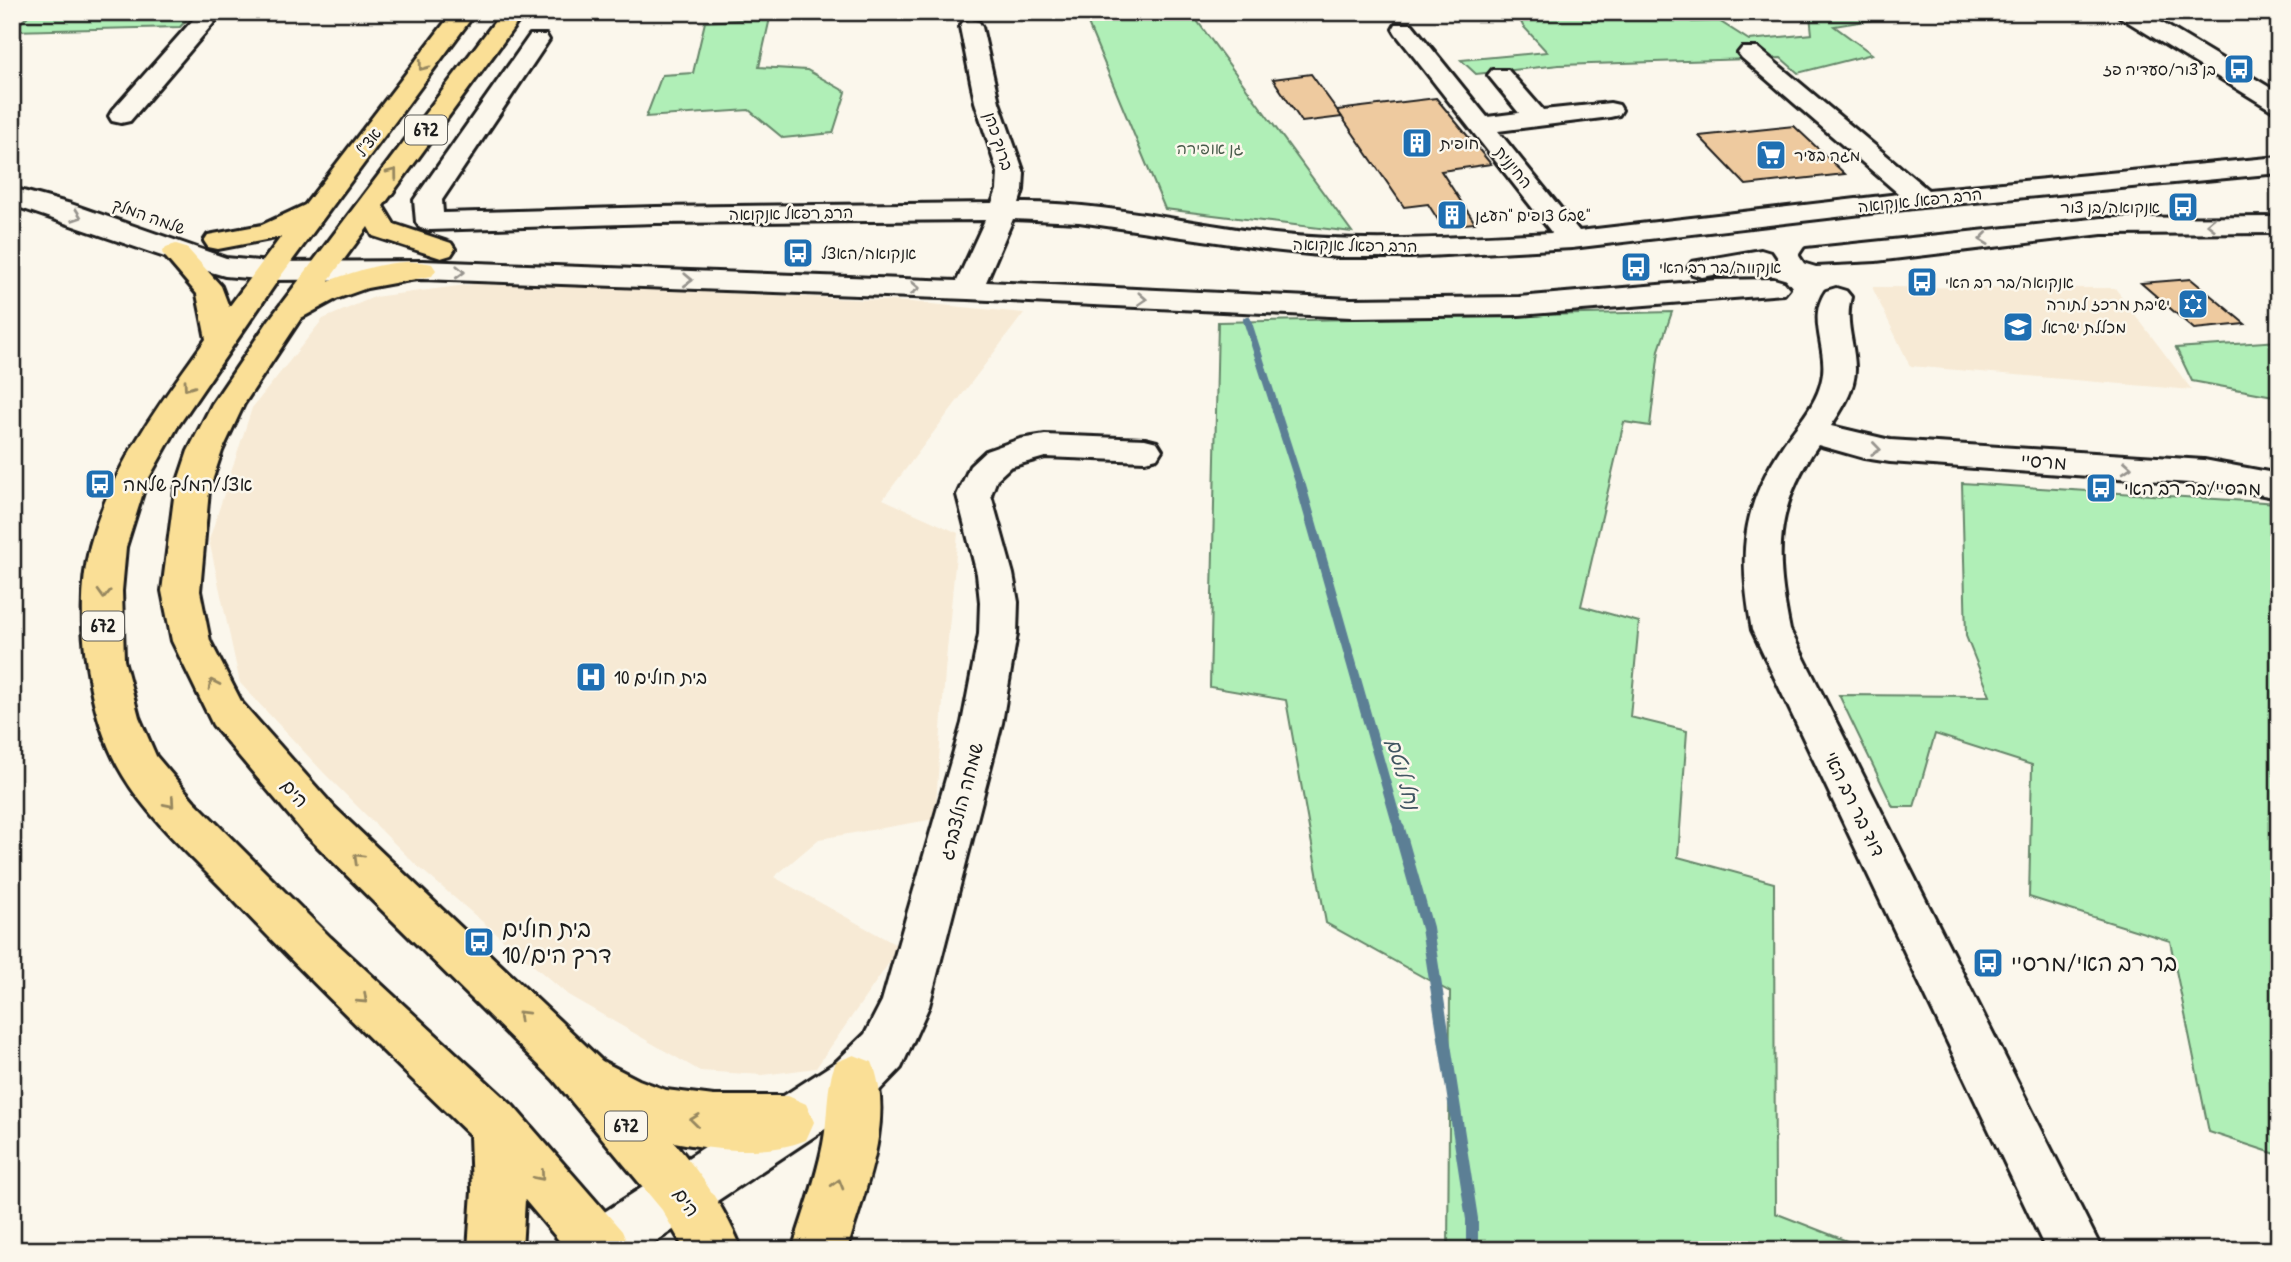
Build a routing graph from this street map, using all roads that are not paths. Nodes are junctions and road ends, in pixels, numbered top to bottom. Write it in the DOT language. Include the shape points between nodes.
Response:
graph roads {
  1 [pos="212,12"];
  2 [pos="465,12"];
  3 [pos="514,12"];
  4 [pos="2128,12"];
  5 [pos="971,27"];
  6 [pos="1404,29"];
  7 [pos="538,40"];
  8 [pos="1751,53"];
  9 [pos="1500,75"];
  10 [pos="2279,104"];
  11 [pos="1610,110"];
  12 [pos="121,116"];
  13 [pos="1536,118"];
  14 [pos="1481,125"];
  15 [pos="2279,165"];
  16 [pos="12,173"];
  17 [pos="12,196"];
  18 [pos="1922,199"];
  19 [pos="369,205"];
  20 [pos="319,206"];
  21 [pos="1003,210"];
  22 [pos="2279,225"];
  23 [pos="1572,240"];
  24 [pos="218,241"];
  25 [pos="2279,246"];
  26 [pos="176,253"];
  27 [pos="1816,255"];
  28 [pos="330,259"];
  29 [pos="1761,259"];
  30 [pos="279,260"];
  31 [pos="431,260"];
  32 [pos="972,279"];
  33 [pos="1807,295"];
  34 [pos="280,326"];
  35 [pos="221,338"];
  36 [pos="1810,431"];
  37 [pos="1145,450"];
  38 [pos="2279,486"];
  39 [pos="571,1062"];
  40 [pos="854,1080"];
  41 [pos="788,1122"];
  42 [pos="495,1124"];
  43 [pos="681,1191"];
  44 [pos="599,1248"];
  45 [pos="495,1250"];
  46 [pos="716,1250"];
  47 [pos="819,1250"];
  48 [pos="2075,1250"];
  1 -- 12 [label="street"];
  2 -- 20 [label="main road, אצ\"ל / 672, one-way"];
  19 -- 3 [label="main road, 672, one-way"];
  4 -- 10 [label="street"];
  5 -- 21 [label="street, ברוך כהן" via="987,102 1011,173"];
  6 -- 14 [label="street, החיננית"];
  7 -- 21 [label="street, הרב רפאל אנקואה" via="428,200 430,222"];
  8 -- 18 [label="street"];
  9 -- 13 [label="street"];
  11 -- 13 [label="street"];
  13 -- 14 [label="street"];
  14 -- 23 [label="street, החיננית"];
  15 -- 18 [label="street, הרב רפאל אנקואה"];
  16 -- 24 [label="street, שלמה המלך" via="90,194"];
  17 -- 26 [label="street, שלמה המלך, one-way"];
  18 -- 23 [label="street, הרב רפאל אנקואה"];
  19 -- 28 [label="main road, 672"];
  19 -- 31 [label="main road" via="383,230"];
  20 -- 24 [label="main road" via="269,232"];
  20 -- 30 [label="main road, אצ\"ל / 672"];
  21 -- 23 [label="street, הרב רפאל אנקואה" via="1079,214 1337,248"];
  21 -- 32 [label="street, ברוך כהן"];
  22 -- 27 [label="street, one-way" via="2102,226"];
  24 -- 30 [label="street, שלמה המלך"];
  25 -- 33 [label="street, הרב רפאל אנקואה" via="2176,244 2054,251 1897,270"];
  26 -- 30 [label="street, שלמה המלך" via="226,267"];
  26 -- 35 [label="main road" via="211,292"];
  27 -- 29 [label="street, הרב רפאל אנקואה" via="1779,251"];
  27 -- 33 [label="street" via="1837,265"];
  28 -- 30 [label="street, הרב רפאל אנקואה"];
  28 -- 31 [label="street, הרב רפאל אנקואה"];
  28 -- 34 [label="main road, הים / 672"];
  29 -- 32 [label="street, הרב רפאל אנקואה" via="1621,276 1430,285"];
  29 -- 33 [label="street" via="1758,273"];
  30 -- 35 [label="main road, 672"];
  31 -- 32 [label="street, הרב רפאל אנקואה"];
  31 -- 34 [label="main road" via="341,287 299,308"];
  32 -- 33 [label="street, הרב רפאל אנקואה, one-way" via="1337,307 1519,306 1716,289"];
  33 -- 36 [label="street, דוד בר רב האי" via="1830,318 1837,383 1827,408"];
  39 -- 34 [label="main road, הים / 672, one-way" via="318,820 227,714 191,640 181,591 192,490 228,404"];
  35 -- 42 [label="main road, 672, one-way" via="163,423 129,484 108,547 104,660 119,717 139,766 179,814 313,952"];
  36 -- 38 [label="street, מרסיי, one-way" via="1890,451 2204,472"];
  36 -- 48 [label="street, דוד בר רב האי" via="1784,471 1764,515 1760,565 1771,630"];
  37 -- 40 [label="street, שמחה הולצברג" via="1073,446 1011,451 996,458 975,485 999,602 982,723 905,1006 883,1051"];
  41 -- 39 [label="main road, one-way" via="728,1123 656,1114 612,1094"];
  39 -- 43 [label="main road, הים / 672"];
  40 -- 41 [label="street, שמחה הולצברג"];
  47 -- 40 [label="main road, one-way" via="853,1130"];
  41 -- 43 [label="street, שמחה הולצברג"];
  42 -- 44 [label="main road, 672, one-way"];
  42 -- 45 [label="main road" via="499,1191"];
  43 -- 44 [label="street, שמחה הולצברג"];
  43 -- 46 [label="main road, הים / 672"];
}
